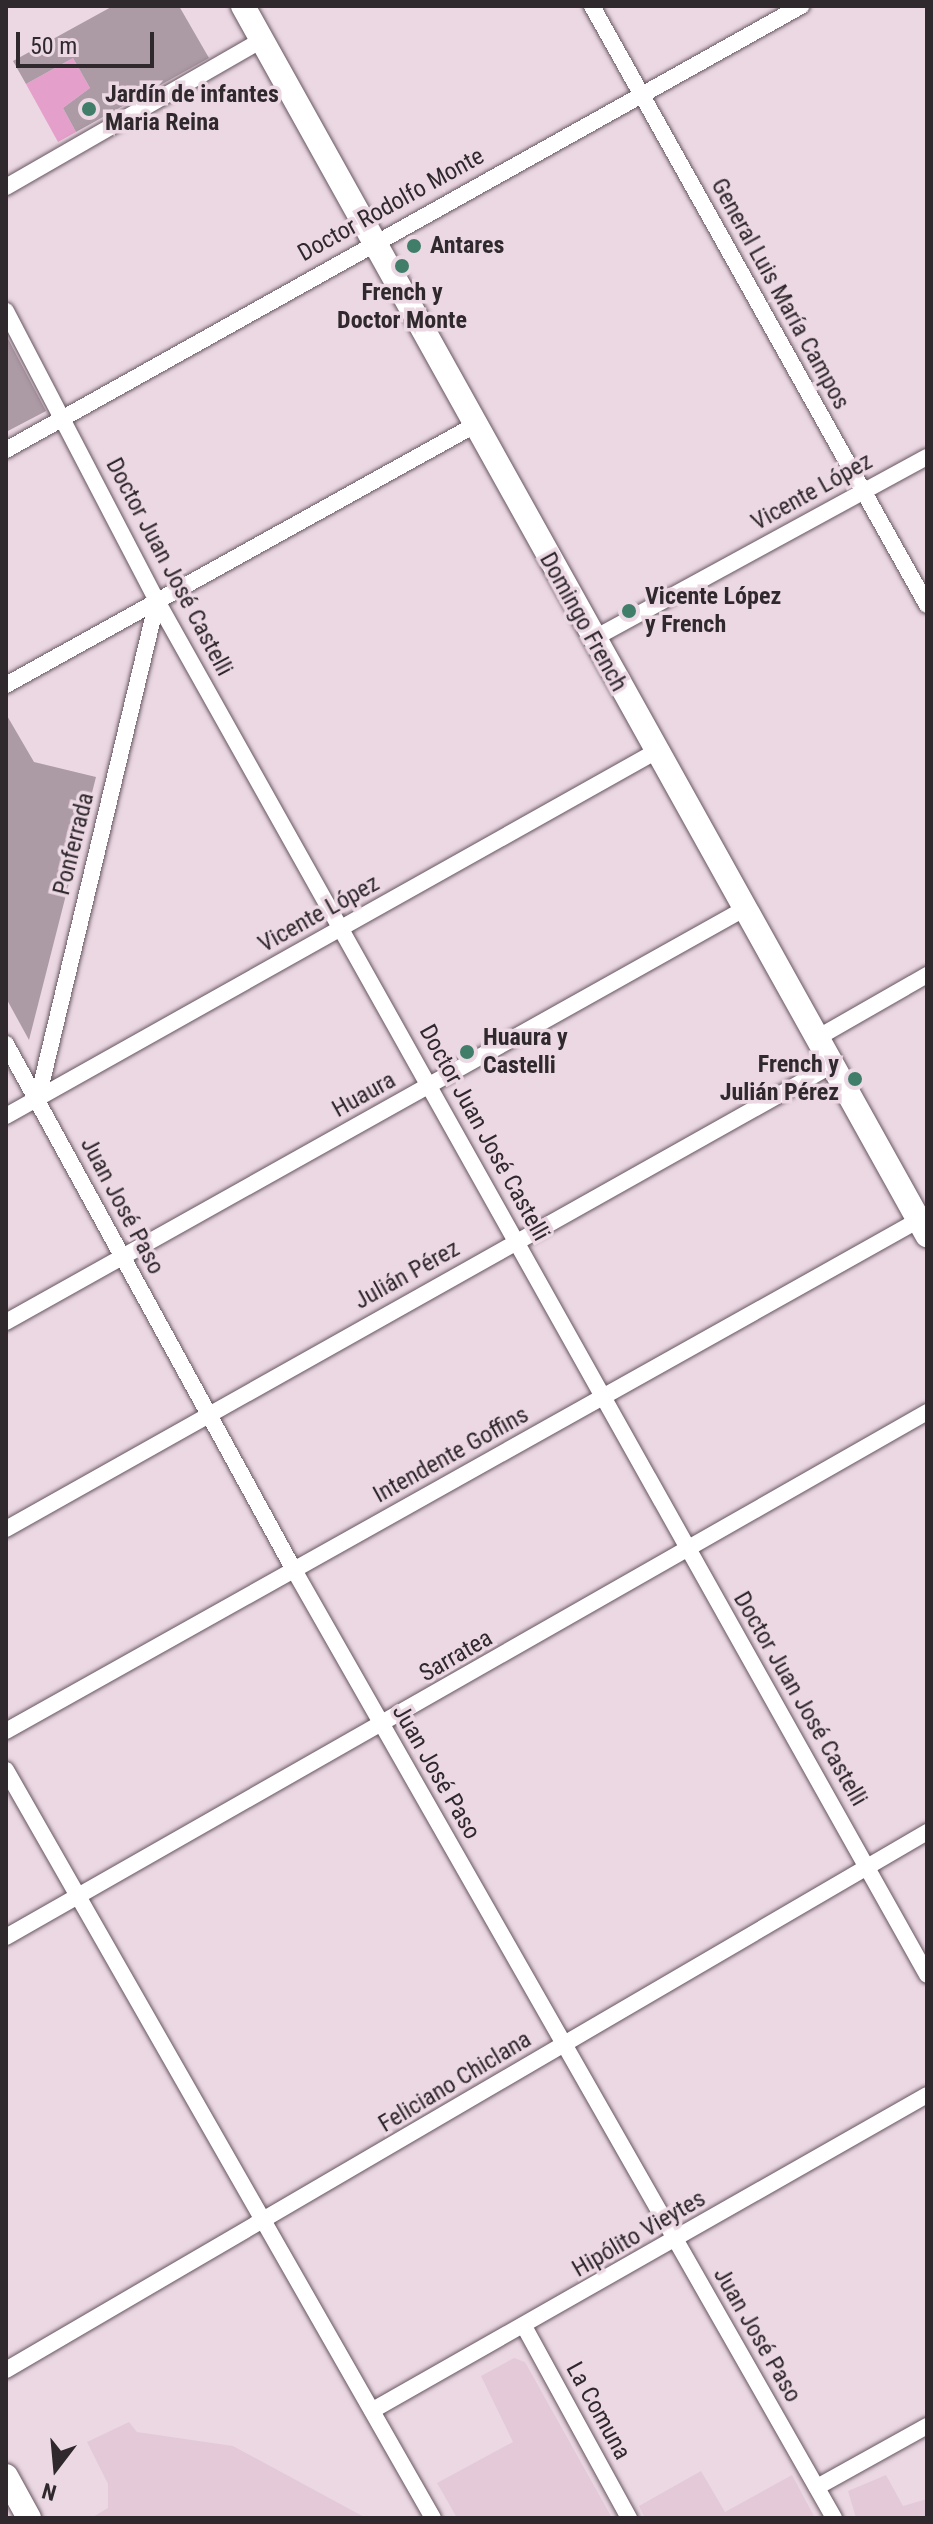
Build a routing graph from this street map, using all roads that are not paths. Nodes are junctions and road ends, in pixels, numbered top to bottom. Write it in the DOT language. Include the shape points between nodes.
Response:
graph roads {
  1 [pos="243,6"];
  2 [pos="592,6"];
  3 [pos="801,6"];
  4 [pos="262,40"];
  5 [pos="640,94"];
  6 [pos="6,187"];
  7 [pos="375,241"];
  8 [pos="6,311"];
  9 [pos="63,419"];
  10 [pos="473,426"];
  11 [pos="6,450"];
  12 [pos="927,457"];
  13 [pos="864,491"];
  14 [pos="157,601"];
  15 [pos="927,605"];
  16 [pos="593,639"];
  17 [pos="6,685"];
  18 [pos="655,752"];
  19 [pos="744,909"];
  20 [pos="342,930"];
  21 [pos="927,975"];
  22 [pos="817,1038"];
  23 [pos="6,1044"];
  24 [pos="832,1065"];
  25 [pos="430,1086"];
  26 [pos="38,1098"];
  27 [pos="6,1116"];
  28 [pos="923,1227"];
  29 [pos="517,1241"];
  30 [pos="121,1257"];
  31 [pos="6,1322"];
  32 [pos="603,1397"];
  33 [pos="927,1412"];
  34 [pos="209,1414"];
  35 [pos="6,1529"];
  36 [pos="688,1552"];
  37 [pos="294,1570"];
  38 [pos="382,1726"];
  39 [pos="6,1731"];
  40 [pos="6,1770"];
  41 [pos="927,1832"];
  42 [pos="867,1866"];
  43 [pos="76,1897"];
  44 [pos="6,1937"];
  45 [pos="927,1975"];
  46 [pos="564,2044"];
  47 [pos="927,2095"];
  48 [pos="268,2223"];
  49 [pos="676,2242"];
  50 [pos="525,2328"];
  51 [pos="6,2370"];
  52 [pos="373,2410"];
  53 [pos="927,2426"];
  54 [pos="6,2476"];
  55 [pos="817,2487"];
  56 [pos="29,2518"];
  57 [pos="433,2518"];
  58 [pos="629,2518"];
  59 [pos="834,2518"];
  1 -- 4 [label="street, Domingo French"];
  2 -- 5 [label="street, General Luis María Campos"];
  3 -- 5 [label="street, Doctor Rodolfo Monte"];
  4 -- 6 [label="street"];
  4 -- 7 [label="street, Domingo French"];
  5 -- 7 [label="street, Doctor Rodolfo Monte"];
  5 -- 13 [label="street, General Luis María Campos"];
  7 -- 9 [label="street, Doctor Rodolfo Monte"];
  7 -- 10 [label="street, Domingo French"];
  8 -- 9 [label="street, Doctor Juan José Castelli"];
  9 -- 11 [label="street, Doctor Rodolfo Monte"];
  9 -- 14 [label="street, Doctor Juan José Castelli"];
  10 -- 14 [label="street"];
  10 -- 16 [label="street, Domingo French"];
  12 -- 13 [label="street, Vicente López"];
  13 -- 15 [label="street, General Luis María Campos"];
  13 -- 16 [label="street, Vicente López"];
  14 -- 17 [label="street"];
  14 -- 20 [label="street, Doctor Juan José Castelli"];
  14 -- 26 [label="street, Ponferrada"];
  16 -- 18 [label="street, Domingo French"];
  18 -- 19 [label="street, Domingo French"];
  18 -- 20 [label="street, Vicente López"];
  19 -- 22 [label="street, Domingo French"];
  19 -- 25 [label="street, Huaura"];
  20 -- 25 [label="street, Doctor Juan José Castelli"];
  20 -- 26 [label="street, Vicente López"];
  21 -- 22 [label="street"];
  22 -- 24 [label="street, Domingo French"];
  23 -- 26 [label="street, Juan José Paso"];
  24 -- 28 [label="street, Domingo French"];
  24 -- 29 [label="street, Julián Pérez"];
  25 -- 29 [label="street, Doctor Juan José Castelli"];
  25 -- 30 [label="street, Huaura"];
  26 -- 27 [label="street, Vicente López"];
  26 -- 30 [label="street, Juan José Paso"];
  28 -- 32 [label="street, Intendente Goffins"];
  29 -- 32 [label="street, Doctor Juan José Castelli"];
  29 -- 34 [label="street, Julián Pérez"];
  30 -- 31 [label="street, Huaura"];
  30 -- 34 [label="street, Juan José Paso"];
  32 -- 36 [label="street, Doctor Juan José Castelli"];
  32 -- 37 [label="street, Intendente Goffins"];
  33 -- 36 [label="street, Sarratea"];
  34 -- 35 [label="street, Julián Pérez"];
  34 -- 37 [label="street, Juan José Paso"];
  36 -- 38 [label="street, Sarratea"];
  36 -- 42 [label="street, Doctor Juan José Castelli"];
  37 -- 38 [label="street, Juan José Paso"];
  37 -- 39 [label="street, Intendente Goffins"];
  38 -- 43 [label="street, Sarratea"];
  38 -- 46 [label="street, Juan José Paso"];
  40 -- 43 [label="street"];
  41 -- 42 [label="street, Feliciano Chiclana"];
  42 -- 45 [label="street, Doctor Juan José Castelli"];
  42 -- 46 [label="street, Feliciano Chiclana"];
  43 -- 44 [label="street, Sarratea"];
  43 -- 48 [label="street"];
  46 -- 48 [label="street, Feliciano Chiclana"];
  46 -- 49 [label="street, Juan José Paso"];
  47 -- 49 [label="street, Hipólito Vieytes"];
  48 -- 51 [label="street, Feliciano Chiclana"];
  48 -- 52 [label="street"];
  49 -- 50 [label="street, Hipólito Vieytes"];
  49 -- 55 [label="street, Juan José Paso"];
  50 -- 52 [label="street, Hipólito Vieytes"];
  50 -- 58 [label="street, La Comuna"];
  52 -- 57 [label="street"];
  53 -- 55 [label="street"];
  54 -- 56 [label="street"];
  55 -- 59 [label="street, Juan José Paso"];
}
